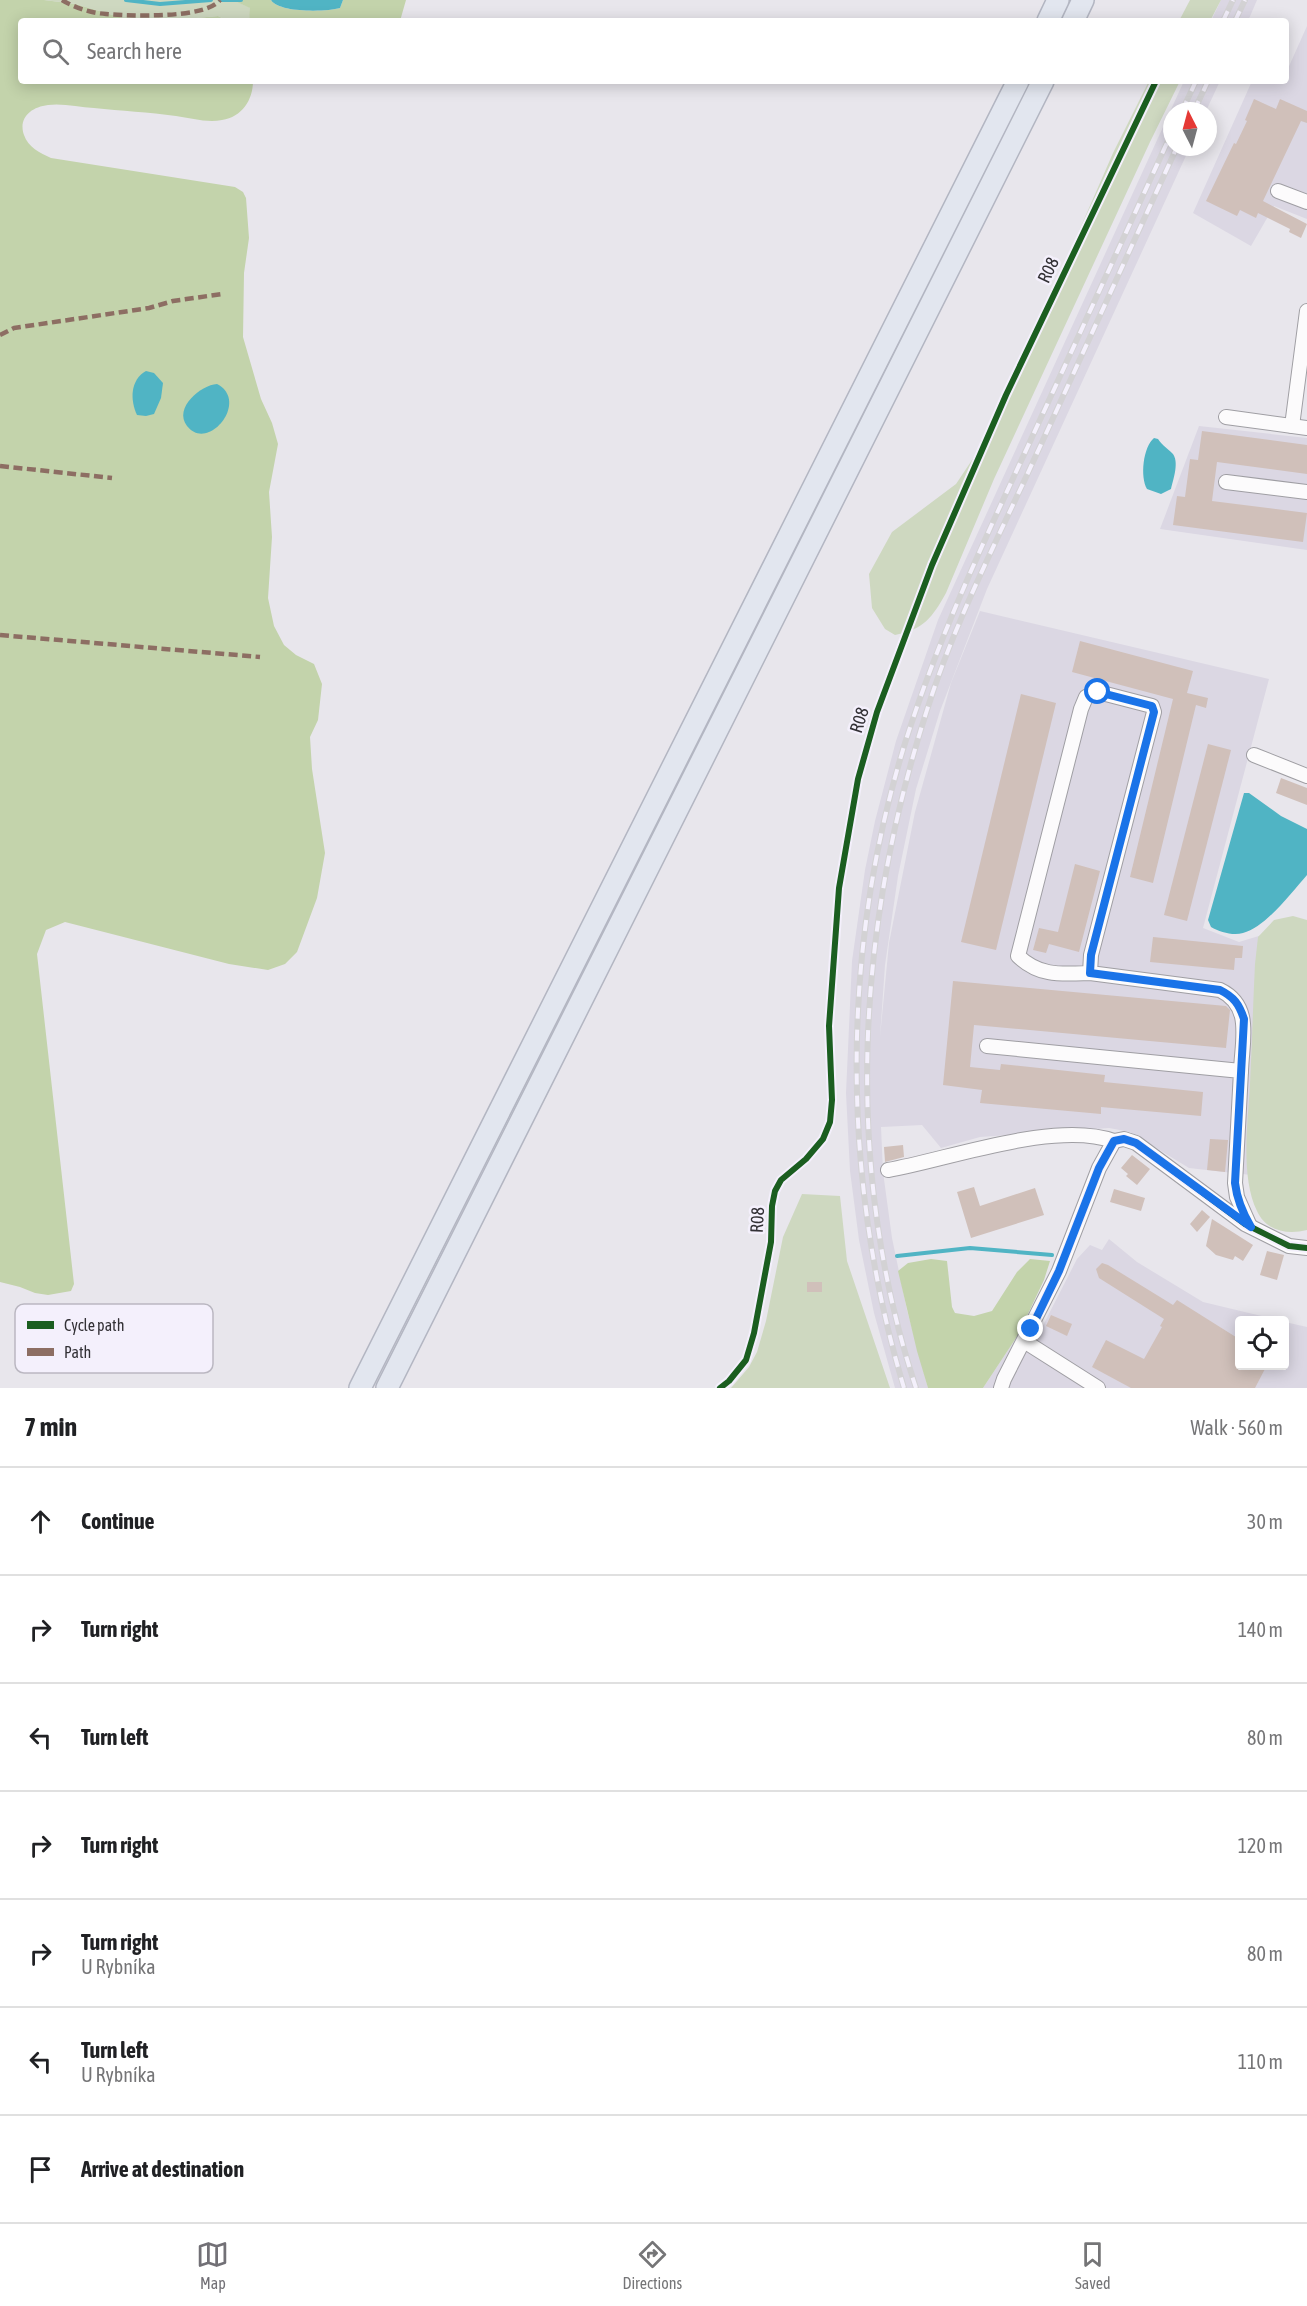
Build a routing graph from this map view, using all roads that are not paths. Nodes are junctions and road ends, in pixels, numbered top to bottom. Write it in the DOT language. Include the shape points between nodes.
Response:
graph roads {
  1 [pos="1058,0"];
  2 [pos="1083,0"];
  3 [pos="1049,18"];
  4 [pos="1074,18"];
  5 [pos="1016,84"];
  6 [pos="1040,84"];
  7 [pos="1278,191"];
  8 [pos="1307,202"];
  9 [pos="1307,311"];
  10 [pos="1226,417"];
  11 [pos="1292,426"];
  12 [pos="1307,428"];
  13 [pos="1226,482"];
  14 [pos="1307,492"];
  15 [pos="1254,755"];
  16 [pos="1307,776"];
  17 [pos="1090,973"];
  18 [pos="987,1046"];
  19 [pos="1241,1071"];
  20 [pos="1114,1141"];
  21 [pos="888,1170"];
  22 [pos="1251,1227"];
  23 [pos="1307,1248"];
  24 [pos="1028,1335"];
  25 [pos="360,1388"];
  26 [pos="387,1388"];
  27 [pos="1002,1388"];
  28 [pos="1098,1388"];
  1 -- 3 [label="highway"];
  2 -- 4 [label="highway"];
  5 -- 25 [label="highway"];
  6 -- 26 [label="highway"];
  7 -- 8 [label="street"];
  9 -- 11 [label="street"];
  10 -- 11 [label="street"];
  11 -- 12 [label="street"];
  13 -- 14 [label="street"];
  15 -- 16 [label="street"];
  17 -- 17 [label="street" via="1091,955 1154,712 1152,706 1098,692 1086,696 1081,709 1018,956 1042,972"];
  17 -- 19 [label="street" via="1220,990 1230,995 1244,1019"];
  18 -- 19 [label="street"];
  19 -- 22 [label="street" via="1235,1183 1242,1213"];
  20 -- 21 [label="street" via="1095,1136 1027,1140"];
  20 -- 22 [label="street" via="1136,1143"];
  20 -- 24 [label="street"];
  22 -- 23 [label="street" via="1289,1246"];
  24 -- 27 [label="street"];
  24 -- 28 [label="street"];
}
